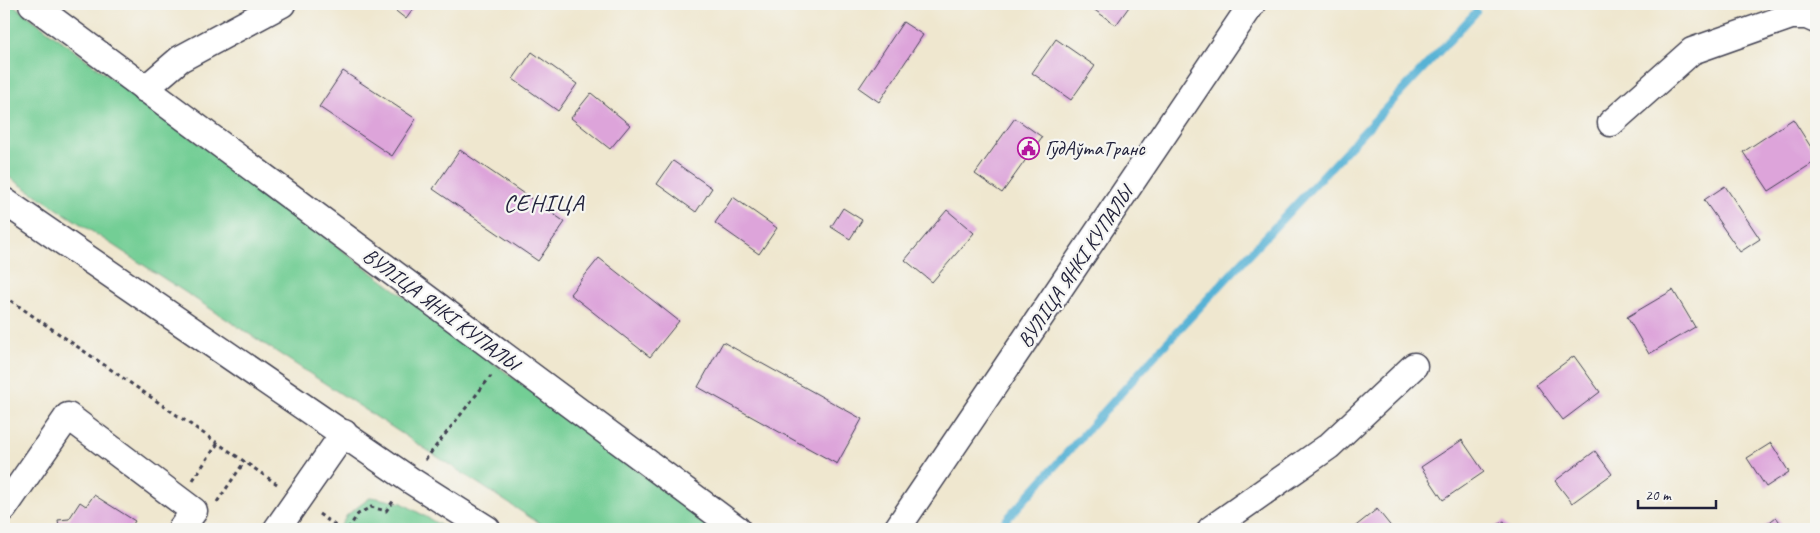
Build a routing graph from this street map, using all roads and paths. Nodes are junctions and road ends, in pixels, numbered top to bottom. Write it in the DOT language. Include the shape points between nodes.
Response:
graph roads {
  1 [pos="32,4"];
  2 [pos="282,4"];
  3 [pos="1252,4"];
  4 [pos="1816,20"];
  5 [pos="145,89"];
  6 [pos="1611,122"];
  7 [pos="4,201"];
  8 [pos="4,296"];
  9 [pos="506,357"];
  10 [pos="1414,366"];
  11 [pos="344,433"];
  12 [pos="218,443"];
  13 [pos="245,461"];
  14 [pos="268,478"];
  15 [pos="410,480"];
  16 [pos="178,500"];
  17 [pos="213,506"];
  18 [pos="4,508"];
  19 [pos="181,529"];
  20 [pos="277,529"];
  21 [pos="348,529"];
  22 [pos="487,529"];
  23 [pos="737,529"];
  24 [pos="897,529"];
  25 [pos="1211,529"];
  1 -- 5 [label="street, ВУЛІЦА ЯНКІ КУПАЛЫ"];
  2 -- 5 [label="street" via="180,59"];
  3 -- 24 [label="street, ВУЛІЦА ЯНКІ КУПАЛЫ"];
  4 -- 6 [label="street" via="1807,16 1791,16 1692,51"];
  5 -- 9 [label="street, ВУЛІЦА ЯНКІ КУПАЛЫ"];
  7 -- 11 [label="street"];
  8 -- 12 [label="path"];
  9 -- 15 [label="path"];
  9 -- 23 [label="street, ВУЛІЦА ЯНКІ КУПАЛЫ"];
  10 -- 25 [label="street" via="1329,446"];
  11 -- 15 [label="street"];
  11 -- 20 [label="street"];
  12 -- 13 [label="path"];
  12 -- 16 [label="path"];
  13 -- 14 [label="path"];
  13 -- 17 [label="path"];
  15 -- 21 [label="path" via="386,511 371,507 358,514"];
  15 -- 22 [label="street"];
  16 -- 18 [label="street" via="68,416"];
  16 -- 19 [label="street" via="194,511"];
}
